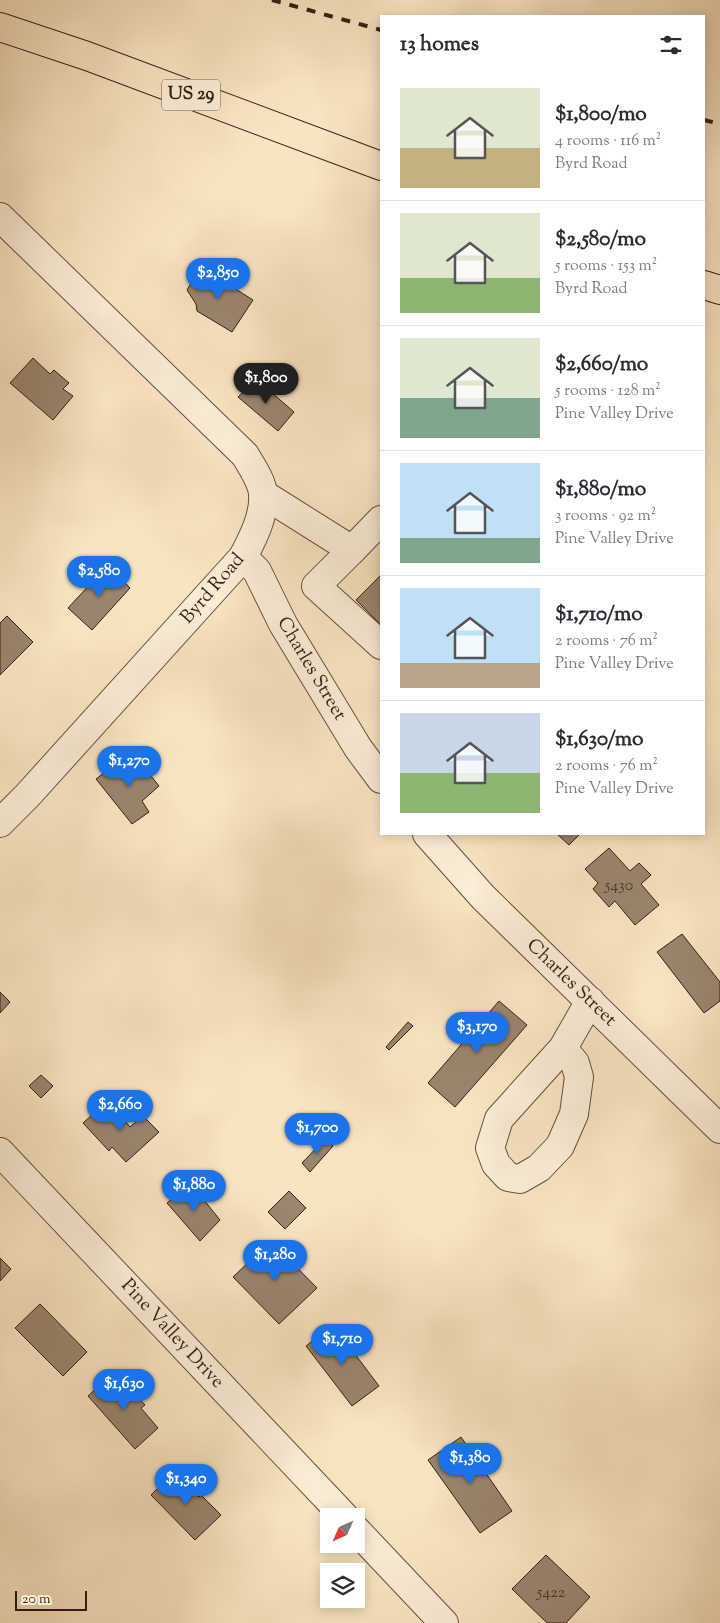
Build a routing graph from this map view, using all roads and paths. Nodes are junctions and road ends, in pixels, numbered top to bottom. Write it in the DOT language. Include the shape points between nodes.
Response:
graph roads {
  1 [pos="4,32"];
  2 [pos="380,166"];
  3 [pos="0,217"];
  4 [pos="705,285"];
  5 [pos="720,290"];
  6 [pos="263,494"];
  7 [pos="380,521"];
  8 [pos="352,550"];
  9 [pos="243,557"];
  10 [pos="380,644"];
  11 [pos="380,777"];
  12 [pos="0,823"];
  13 [pos="427,835"];
  14 [pos="590,1001"];
  15 [pos="563,1048"];
  16 [pos="720,1129"];
  17 [pos="0,1152"];
  18 [pos="336,1508"];
  19 [pos="365,1540"];
  20 [pos="444,1623"];
  1 -- 2 [label="main road, US 29" via="87,56"];
  3 -- 6 [label="street, Byrd Road" via="245,455 258,477"];
  4 -- 5 [label="main road"];
  6 -- 8 [label="street"];
  6 -- 9 [label="street, Byrd Road" via="258,526"];
  7 -- 8 [label="street"];
  8 -- 10 [label="street" via="316,586"];
  9 -- 11 [label="street, Charles Street" via="257,571 283,624 358,748"];
  9 -- 12 [label="street, Byrd Road"];
  13 -- 14 [label="street, Charles Street" via="483,897"];
  14 -- 15 [label="street"];
  14 -- 16 [label="street, Charles Street"];
  17 -- 18 [label="street, Pine Valley Drive"];
  19 -- 20 [label="street"];
}
